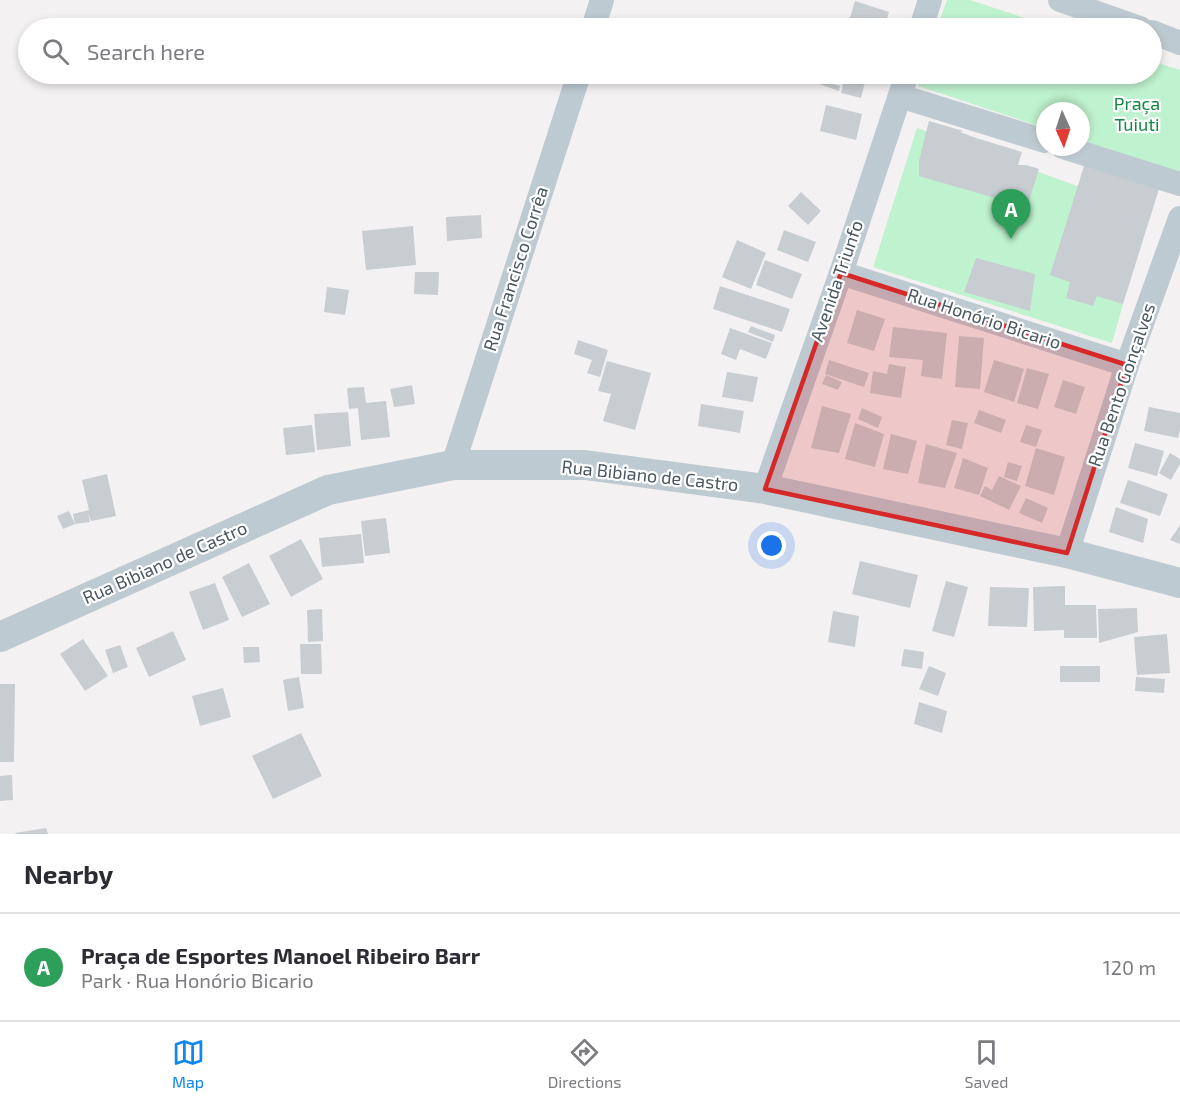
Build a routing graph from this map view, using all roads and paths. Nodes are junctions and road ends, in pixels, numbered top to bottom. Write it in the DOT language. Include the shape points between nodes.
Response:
graph roads {
  1 [pos="602,0"];
  2 [pos="930,0"];
  3 [pos="1060,0"];
  4 [pos="596,18"];
  5 [pos="924,18"];
  6 [pos="1111,18"];
  7 [pos="1162,36"];
  8 [pos="1180,42"];
  9 [pos="576,84"];
  10 [pos="904,85"];
  11 [pos="1036,137"];
  12 [pos="1090,156"];
  13 [pos="1180,184"];
  14 [pos="1180,218"];
  15 [pos="841,273"];
  16 [pos="1127,365"];
  17 [pos="453,465"];
  18 [pos="765,489"];
  19 [pos="1067,553"];
  20 [pos="1180,583"];
  21 [pos="0,637"];
  1 -- 4 [label="street"];
  2 -- 5 [label="street"];
  3 -- 6 [label="street"];
  7 -- 8 [label="street"];
  9 -- 17 [label="street, Rua Francisco Corrêa"];
  10 -- 11 [label="street"];
  10 -- 15 [label="street, Avenida Triunfo"];
  12 -- 13 [label="street"];
  14 -- 16 [label="street, Rua Bento Gonçalves"];
  15 -- 16 [label="street, Rua Honório Bicario"];
  15 -- 18 [label="street, Avenida Triunfo"];
  16 -- 19 [label="street, Rua Bento Gonçalves"];
  17 -- 18 [label="street, Rua Bibiano de Castro" via="585,465"];
  17 -- 21 [label="street, Rua Bibiano de Castro" via="328,490"];
  18 -- 19 [label="street, Rua Bibiano de Castro"];
  19 -- 20 [label="street, Rua Bibiano de Castro"];
}
